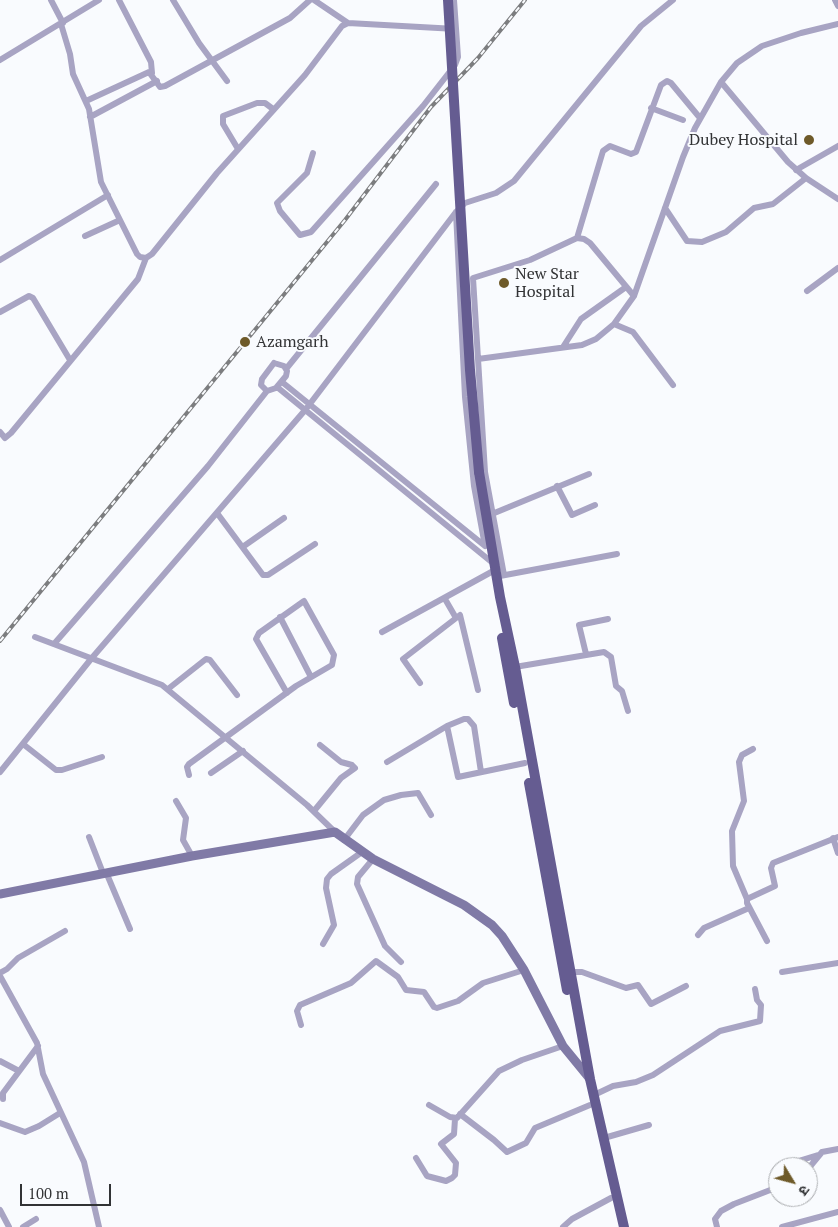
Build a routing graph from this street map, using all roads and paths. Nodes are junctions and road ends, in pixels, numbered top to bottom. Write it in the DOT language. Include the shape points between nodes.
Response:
graph roads {
  1 [pos="51,0"];
  2 [pos="99,0"];
  3 [pos="119,0"];
  4 [pos="173,0"];
  5 [pos="310,0"];
  6 [pos="314,0"];
  7 [pos="448,0"];
  8 [pos="454,0"];
  9 [pos="673,0"];
  10 [pos="835,0"];
  11 [pos="838,6"];
  12 [pos="348,23"];
  13 [pos="62,24"];
  14 [pos="838,24"];
  15 [pos="456,29"];
  16 [pos="0,60"];
  17 [pos="211,62"];
  18 [pos="152,73"];
  19 [pos="157,81"];
  20 [pos="227,81"];
  21 [pos="721,82"];
  22 [pos="86,101"];
  23 [pos="651,108"];
  24 [pos="274,109"];
  25 [pos="90,118"];
  26 [pos="700,118"];
  27 [pos="683,120"];
  28 [pos="838,146"];
  29 [pos="238,149"];
  30 [pos="313,153"];
  31 [pos="796,170"];
  32 [pos="806,178"];
  33 [pos="436,184"];
  34 [pos="108,195"];
  35 [pos="838,198"];
  36 [pos="665,208"];
  37 [pos="456,212"];
  38 [pos="120,220"];
  39 [pos="86,236"];
  40 [pos="578,238"];
  41 [pos="146,258"];
  42 [pos="0,260"];
  43 [pos="838,268"];
  44 [pos="626,287"];
  45 [pos="807,291"];
  46 [pos="634,296"];
  47 [pos="0,312"];
  48 [pos="614,324"];
  49 [pos="564,347"];
  50 [pos="478,359"];
  51 [pos="70,360"];
  52 [pos="286,369"];
  53 [pos="280,384"];
  54 [pos="673,385"];
  55 [pos="267,391"];
  56 [pos="308,406"];
  57 [pos="0,432"];
  58 [pos="589,474"];
  59 [pos="557,486"];
  60 [pos="595,505"];
  61 [pos="217,513"];
  62 [pos="492,514"];
  63 [pos="284,518"];
  64 [pos="315,544"];
  65 [pos="244,546"];
  66 [pos="489,549"];
  67 [pos="617,554"];
  68 [pos="497,572"];
  69 [pos="445,598"];
  70 [pos="500,598"];
  71 [pos="280,617"];
  72 [pos="456,618"];
  73 [pos="608,619"];
  74 [pos="382,632"];
  75 [pos="35,637"];
  76 [pos="54,644"];
  77 [pos="586,654"];
  78 [pos="91,659"];
  79 [pos="515,667"];
  80 [pos="311,678"];
  81 [pos="420,683"];
  82 [pos="168,689"];
  83 [pos="478,690"];
  84 [pos="287,693"];
  85 [pos="237,695"];
  86 [pos="628,711"];
  87 [pos="448,726"];
  88 [pos="227,738"];
  89 [pos="23,744"];
  90 [pos="320,744"];
  91 [pos="753,749"];
  92 [pos="243,751"];
  93 [pos="102,757"];
  94 [pos="387,762"];
  95 [pos="525,763"];
  96 [pos="0,772"];
  97 [pos="481,772"];
  98 [pos="211,773"];
  99 [pos="189,775"];
  100 [pos="176,801"];
  101 [pos="314,811"];
  102 [pos="431,815"];
  103 [pos="335,832"];
  104 [pos="89,837"];
  105 [pos="836,837"];
  106 [pos="344,840"];
  107 [pos="362,852"];
  108 [pos="838,853"];
  109 [pos="192,856"];
  110 [pos="373,859"];
  111 [pos="104,873"];
  112 [pos="0,894"];
  113 [pos="746,899"];
  114 [pos="749,908"];
  115 [pos="130,929"];
  116 [pos="65,931"];
  117 [pos="698,935"];
  118 [pos="767,941"];
  119 [pos="323,944"];
  120 [pos="401,962"];
  121 [pos="838,962"];
  122 [pos="524,970"];
  123 [pos="567,972"];
  124 [pos="782,972"];
  125 [pos="0,974"];
  126 [pos="686,986"];
  127 [pos="755,989"];
  128 [pos="301,1025"];
  129 [pos="38,1046"];
  130 [pos="563,1046"];
  131 [pos="0,1060"];
  132 [pos="19,1071"];
  133 [pos="587,1076"];
  134 [pos="4,1099"];
  135 [pos="592,1100"];
  136 [pos="429,1106"];
  137 [pos="60,1113"];
  138 [pos="460,1114"];
  139 [pos="455,1119"];
  140 [pos="0,1123"];
  141 [pos="649,1125"];
  142 [pos="604,1138"];
  143 [pos="838,1149"];
  144 [pos="819,1155"];
  145 [pos="812,1157"];
  146 [pos="416,1158"];
  147 [pos="768,1191"];
  148 [pos="611,1198"];
  149 [pos="0,1210"];
  150 [pos="838,1212"];
  151 [pos="36,1219"];
  152 [pos="8,1227"];
  153 [pos="24,1227"];
  154 [pos="99,1227"];
  155 [pos="563,1227"];
  156 [pos="618,1227"];
  157 [pos="624,1227"];
  158 [pos="717,1227"];
  159 [pos="782,1227"];
  1 -- 13 [label="street"];
  2 -- 13 [label="street"];
  3 -- 18 [label="street" via="151,62"];
  4 -- 17 [label="street"];
  5 -- 17 [label="street" via="290,18"];
  6 -- 12 [label="street"];
  7 -- 66 [label="main road, bridge" via="470,370"];
  8 -- 15 [label="street"];
  9 -- 37 [label="street" via="641,26 514,180 496,193 465,203"];
  10 -- 11 [label="street"];
  12 -- 15 [label="street"];
  12 -- 24 [label="street" via="336,32 305,75"];
  13 -- 16 [label="street"];
  13 -- 22 [label="street" via="73,74"];
  14 -- 21 [label="street" via="762,46 737,63"];
  15 -- 30 [label="street" via="458,57 455,65 423,106 311,232 300,235 277,203 307,173"];
  17 -- 19 [label="street" via="165,86 160,87"];
  17 -- 20 [label="street"];
  18 -- 19 [label="street"];
  18 -- 22 [label="street" via="147,72"];
  19 -- 25 [label="street"];
  21 -- 26 [label="street"];
  21 -- 31 [label="street"];
  22 -- 25 [label="street"];
  23 -- 26 [label="street" via="658,89 667,81"];
  23 -- 27 [label="street"];
  23 -- 40 [label="street" via="636,152 631,154 610,146 603,151"];
  24 -- 29 [label="street"];
  24 -- 29 [label="street" via="258,102 223,116 223,124"];
  25 -- 34 [label="street" via="99,176"];
  26 -- 36 [label="street"];
  28 -- 31 [label="street"];
  29 -- 41 [label="street"];
  31 -- 32 [label="street"];
  32 -- 35 [label="street"];
  32 -- 36 [label="street" via="773,204 754,208 726,232 702,242 687,241"];
  33 -- 52 [label="street"];
  34 -- 38 [label="street"];
  34 -- 42 [label="street"];
  36 -- 46 [label="street"];
  37 -- 56 [label="street"];
  37 -- 66 [label="street" via="465,397 474,486"];
  38 -- 39 [label="street"];
  38 -- 41 [label="street" via="137,254"];
  40 -- 44 [label="street" via="590,243"];
  40 -- 50 [label="street" via="530,260 473,278"];
  41 -- 51 [label="street" via="138,279"];
  43 -- 45 [label="street"];
  44 -- 46 [label="street"];
  44 -- 49 [label="street" via="581,319"];
  46 -- 48 [label="street"];
  47 -- 51 [label="street" via="25,298 33,298"];
  48 -- 49 [label="street" via="590,342"];
  48 -- 54 [label="street" via="634,332"];
  49 -- 50 [label="street"];
  50 -- 62 [label="street" via="485,472"];
  51 -- 57 [label="street" via="8,436 5,438"];
  52 -- 53 [label="street" via="286,376"];
  52 -- 55 [label="street" via="279,363 270,367 261,385"];
  53 -- 55 [label="street" via="271,392"];
  53 -- 56 [label="street"];
  55 -- 76 [label="street" via="208,466"];
  56 -- 61 [label="street"];
  56 -- 66 [label="street"];
  56 -- 68 [label="street"];
  58 -- 59 [label="street"];
  59 -- 60 [label="street" via="572,514"];
  59 -- 62 [label="street"];
  61 -- 65 [label="street"];
  61 -- 78 [label="street"];
  62 -- 68 [label="street"];
  63 -- 65 [label="street"];
  64 -- 65 [label="street" via="265,575 250,559"];
  66 -- 68 [label="main road"];
  67 -- 68 [label="street"];
  68 -- 69 [label="street"];
  68 -- 70 [label="main road"];
  69 -- 72 [label="street"];
  69 -- 74 [label="street"];
  70 -- 79 [label="main road"];
  70 -- 95 [label="main road" via="499,618"];
  71 -- 80 [label="street"];
  71 -- 80 [label="street" via="304,601 334,655 332,665"];
  71 -- 84 [label="street" via="256,639"];
  72 -- 81 [label="street" via="403,659"];
  72 -- 83 [label="street" via="460,615"];
  73 -- 77 [label="street" via="579,625"];
  75 -- 76 [label="street"];
  76 -- 78 [label="street"];
  77 -- 79 [label="street"];
  77 -- 86 [label="street" via="601,652 609,655 616,686 622,691"];
  78 -- 82 [label="street" via="151,679"];
  78 -- 89 [label="street"];
  79 -- 123 [label="main road"];
  80 -- 84 [label="street"];
  82 -- 85 [label="street" via="206,659"];
  82 -- 88 [label="street"];
  84 -- 88 [label="street"];
  87 -- 94 [label="street"];
  87 -- 97 [label="street" via="458,777"];
  87 -- 97 [label="street" via="464,719 473,724"];
  88 -- 92 [label="street"];
  88 -- 99 [label="street" via="189,764"];
  89 -- 93 [label="street" via="56,770"];
  89 -- 96 [label="street"];
  90 -- 101 [label="street" via="341,762 355,768 341,778"];
  91 -- 113 [label="street" via="742,755 739,762 744,801 732,831 733,866"];
  92 -- 98 [label="street"];
  92 -- 101 [label="street"];
  95 -- 97 [label="street"];
  95 -- 123 [label="main road"];
  100 -- 109 [label="street" via="186,818 183,840"];
  101 -- 103 [label="street"];
  102 -- 106 [label="street" via="416,792 401,795 384,800 363,815"];
  103 -- 106 [label="main road"];
  103 -- 109 [label="main road"];
  104 -- 111 [label="street"];
  105 -- 108 [label="street"];
  105 -- 113 [label="street" via="773,863 775,886"];
  106 -- 107 [label="main road"];
  107 -- 110 [label="main road"];
  107 -- 119 [label="street" via="327,880 334,925"];
  109 -- 111 [label="main road"];
  110 -- 120 [label="street" via="358,877 357,884 385,946"];
  110 -- 122 [label="main road" via="464,905 484,919 502,936"];
  111 -- 112 [label="main road"];
  111 -- 115 [label="street"];
  113 -- 114 [label="street"];
  114 -- 117 [label="street" via="704,928"];
  114 -- 118 [label="street"];
  116 -- 125 [label="street" via="15,960 8,970"];
  121 -- 124 [label="street"];
  122 -- 128 [label="street" via="477,986 458,1001 437,1008 432,1006 423,991 406,990 398,977 376,961 351,983 300,1005 297,1011"];
  122 -- 130 [label="main road"];
  123 -- 126 [label="street" via="586,973 626,988 638,985 652,1004"];
  123 -- 133 [label="main road"];
  125 -- 129 [label="street"];
  127 -- 135 [label="street" via="761,1005 760,1021 720,1031 653,1075 613,1086"];
  129 -- 132 [label="street"];
  129 -- 137 [label="street" via="43,1074"];
  130 -- 133 [label="main road"];
  130 -- 138 [label="street" via="499,1071"];
  131 -- 132 [label="street"];
  132 -- 134 [label="street" via="2,1093"];
  133 -- 135 [label="main road"];
  135 -- 138 [label="street" via="535,1128 526,1143 506,1152"];
  135 -- 142 [label="main road"];
  135 -- 148 [label="main road"];
  136 -- 139 [label="street"];
  137 -- 140 [label="street" via="25,1132"];
  137 -- 154 [label="street" via="84,1162"];
  138 -- 139 [label="street"];
  139 -- 146 [label="street" via="454,1134 441,1144 456,1163 455,1175 446,1181 427,1176"];
  141 -- 142 [label="street"];
  142 -- 157 [label="main road"];
  143 -- 144 [label="street" via="826,1150"];
  144 -- 145 [label="street"];
  147 -- 158 [label="street" via="721,1211 715,1218"];
  148 -- 155 [label="street"];
  148 -- 156 [label="main road"];
  149 -- 152 [label="street"];
  150 -- 159 [label="street"];
  151 -- 153 [label="street"];
}
